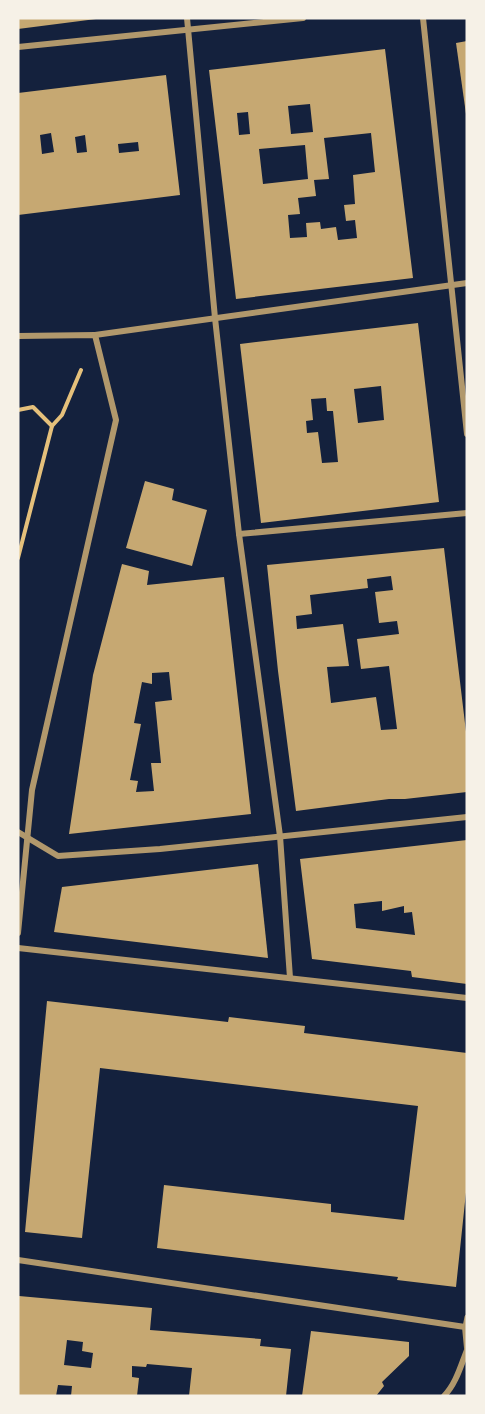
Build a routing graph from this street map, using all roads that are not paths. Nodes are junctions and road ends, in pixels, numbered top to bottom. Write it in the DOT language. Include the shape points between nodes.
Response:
graph roads {
  1 [pos="187,18"];
  2 [pos="303,18"];
  3 [pos="423,18"];
  4 [pos="188,29"];
  5 [pos="18,47"];
  6 [pos="467,283"];
  7 [pos="451,285"];
  8 [pos="215,318"];
  9 [pos="95,334"];
  10 [pos="18,336"];
  11 [pos="467,434"];
  12 [pos="467,513"];
  13 [pos="239,534"];
  14 [pos="467,817"];
  15 [pos="18,832"];
  16 [pos="280,836"];
  17 [pos="27,837"];
  18 [pos="18,933"];
  19 [pos="18,948"];
  20 [pos="290,978"];
  21 [pos="467,998"];
  22 [pos="18,1260"];
  23 [pos="467,1317"];
  24 [pos="465,1327"];
  25 [pos="467,1349"];
  26 [pos="444,1396"];
  1 -- 4 [label="street"];
  2 -- 4 [label="street"];
  3 -- 7 [label="street"];
  4 -- 5 [label="street"];
  4 -- 8 [label="street"];
  6 -- 7 [label="street"];
  7 -- 8 [label="street"];
  7 -- 11 [label="street"];
  8 -- 9 [label="street"];
  8 -- 13 [label="street"];
  9 -- 10 [label="street"];
  9 -- 17 [label="street" via="116,420 32,790"];
  12 -- 13 [label="street"];
  13 -- 16 [label="street"];
  14 -- 16 [label="street"];
  15 -- 17 [label="street"];
  16 -- 17 [label="street" via="58,856"];
  16 -- 20 [label="street"];
  17 -- 18 [label="street"];
  19 -- 20 [label="street"];
  20 -- 21 [label="street"];
  22 -- 24 [label="street"];
  23 -- 24 [label="street"];
  24 -- 25 [label="street"];
  25 -- 26 [label="street"];
}
